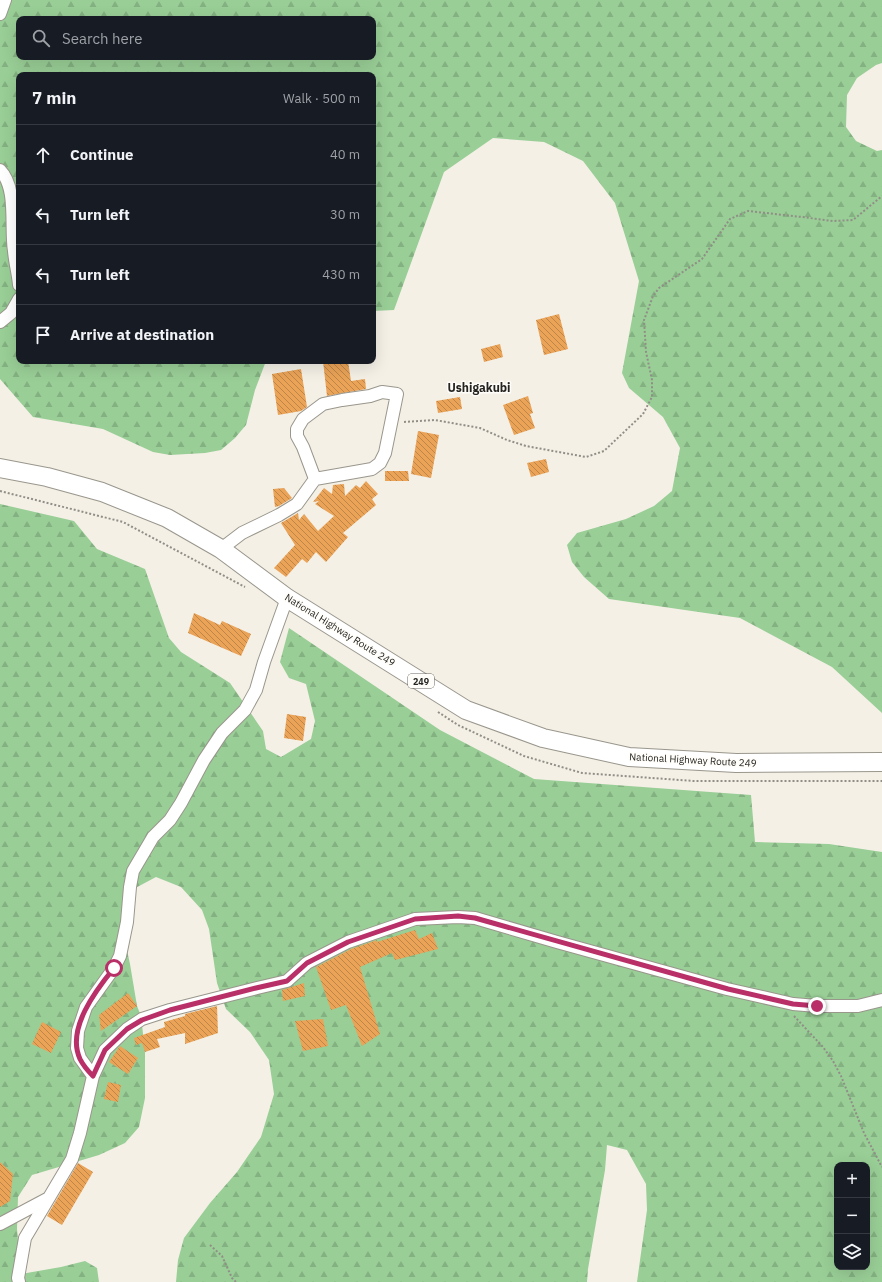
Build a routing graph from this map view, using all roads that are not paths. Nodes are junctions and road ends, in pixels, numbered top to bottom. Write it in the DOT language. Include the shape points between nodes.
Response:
graph roads {
  1 [pos="5,0"];
  2 [pos="0,14"];
  3 [pos="0,170"];
  4 [pos="16,262"];
  5 [pos="16,304"];
  6 [pos="0,322"];
  7 [pos="0,468"];
  8 [pos="316,479"];
  9 [pos="221,549"];
  10 [pos="287,598"];
  11 [pos="882,762"];
  12 [pos="882,1000"];
  13 [pos="93,1076"];
  14 [pos="48,1198"];
  15 [pos="0,1224"];
  16 [pos="19,1282"];
  1 -- 2 [label="street"];
  3 -- 4 [label="street" via="5,176 11,194"];
  5 -- 6 [label="street" via="11,313"];
  7 -- 9 [label="highway, National Highway Route 249 / 249" via="47,477 102,492 167,518"];
  8 -- 8 [label="street" via="297,436 297,429 303,419 323,404 382,392 397,394 385,454 380,463 372,468"];
  8 -- 9 [label="street" via="297,504 242,533"];
  9 -- 10 [label="highway, National Highway Route 249 / 249"];
  10 -- 11 [label="highway, National Highway Route 249 / 249" via="466,710 543,738 629,757 736,764"];
  10 -- 13 [label="street" via="256,690 245,710 222,733 204,760 182,803 153,837 133,871 120,956 86,1006 78,1031 77,1048 80,1058"];
  12 -- 13 [label="street" via="858,1006 817,1006 787,1002 728,989 475,918 458,916 415,919 348,942 307,963 287,981 170,1010 142,1020 127,1029 105,1050"];
  13 -- 14 [label="street" via="72,1159"];
  14 -- 15 [label="street"];
  14 -- 16 [label="street" via="25,1238"];
}
